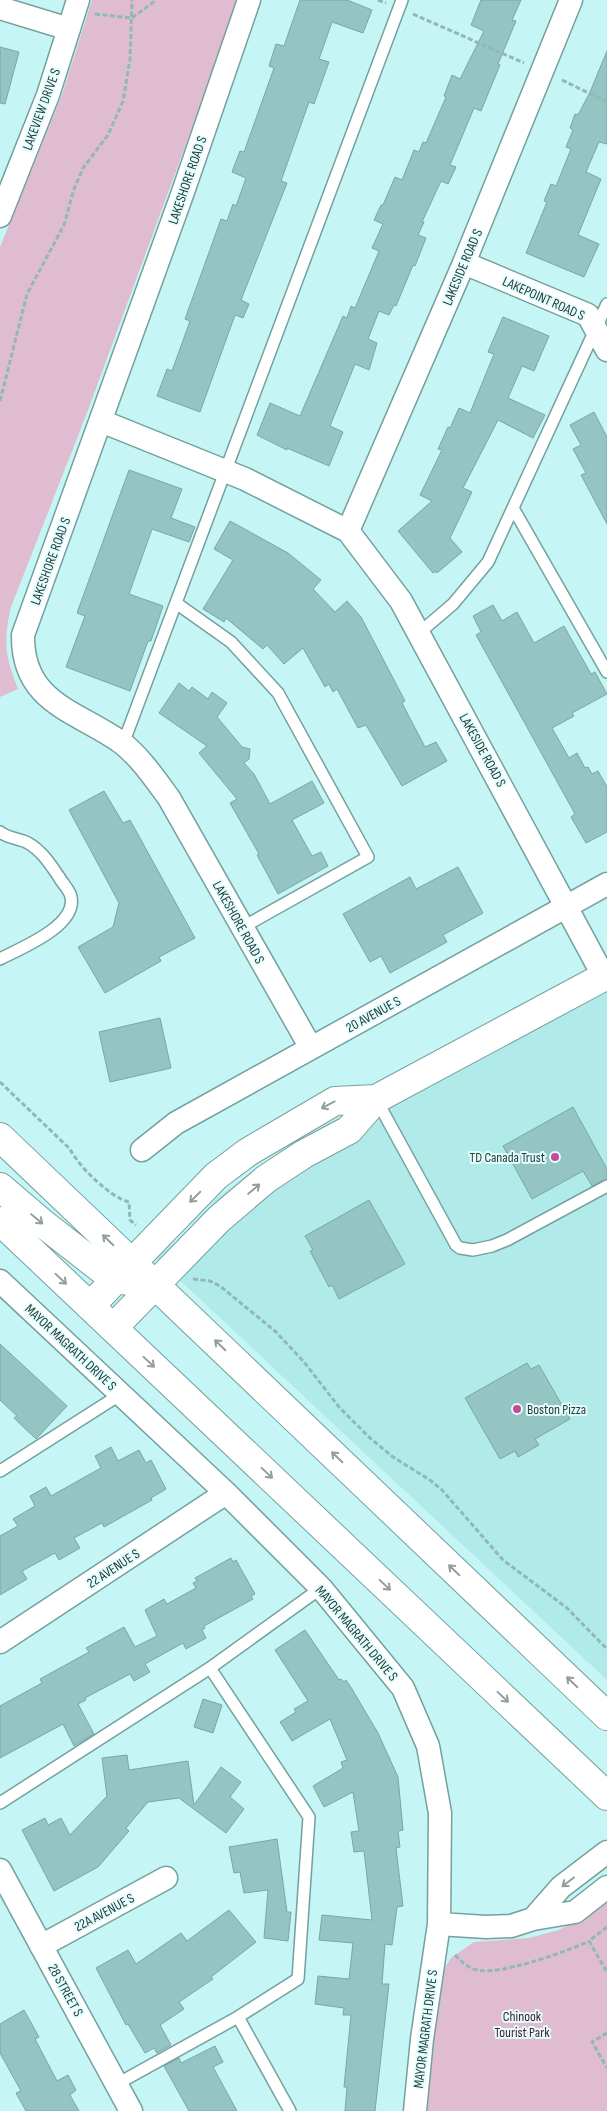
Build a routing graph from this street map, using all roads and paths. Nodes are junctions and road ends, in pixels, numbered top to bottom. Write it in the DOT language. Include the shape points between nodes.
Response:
graph roads {
  1 [pos="132,0"];
  2 [pos="156,0"];
  3 [pos="249,0"];
  4 [pos="378,0"];
  5 [pos="571,0"];
  6 [pos="401,4"];
  7 [pos="0,8"];
  8 [pos="74,13"];
  9 [pos="132,18"];
  10 [pos="542,71"];
  11 [pos="607,102"];
  12 [pos="0,216"];
  13 [pos="464,263"];
  14 [pos="607,304"];
  15 [pos="595,328"];
  16 [pos="607,350"];
  17 [pos="0,400"];
  18 [pos="101,421"];
  19 [pos="226,471"];
  20 [pos="513,508"];
  21 [pos="348,531"];
  22 [pos="176,603"];
  23 [pos="419,633"];
  24 [pos="607,672"];
  25 [pos="124,744"];
  26 [pos="0,832"];
  27 [pos="607,884"];
  28 [pos="566,908"];
  29 [pos="243,928"];
  30 [pos="0,959"];
  31 [pos="606,978"];
  32 [pos="311,1048"];
  33 [pos="0,1082"];
  34 [pos="376,1099"];
  35 [pos="0,1137"];
  36 [pos="142,1150"];
  37 [pos="607,1186"];
  38 [pos="0,1187"];
  39 [pos="130,1220"];
  40 [pos="0,1221"];
  41 [pos="122,1271"];
  42 [pos="189,1278"];
  43 [pos="0,1281"];
  44 [pos="157,1285"];
  45 [pos="90,1306"];
  46 [pos="113,1328"];
  47 [pos="120,1394"];
  48 [pos="0,1471"];
  49 [pos="226,1493"];
  50 [pos="321,1588"];
  51 [pos="0,1642"];
  52 [pos="607,1649"];
  53 [pos="210,1668"];
  54 [pos="607,1716"];
  55 [pos="607,1796"];
  56 [pos="0,1803"];
  57 [pos="607,1852"];
  58 [pos="0,1870"];
  59 [pos="166,1878"];
  60 [pos="607,1887"];
  61 [pos="533,1919"];
  62 [pos="439,1924"];
  63 [pos="607,1926"];
  64 [pos="589,1940"];
  65 [pos="42,1946"];
  66 [pos="454,1954"];
  67 [pos="607,1972"];
  68 [pos="238,2017"];
  69 [pos="607,2033"];
  70 [pos="607,2068"];
  71 [pos="117,2084"];
  72 [pos="131,2111"];
  73 [pos="290,2111"];
  74 [pos="415,2111"];
  1 -- 9 [label="path"];
  2 -- 9 [label="path"];
  3 -- 18 [label="street, LAKESHORE ROAD S"];
  4 -- 6 [label="path"];
  5 -- 10 [label="street, LAKESIDE ROAD S"];
  6 -- 10 [label="path"];
  6 -- 19 [label="lane"];
  7 -- 8 [label="street"];
  8 -- 9 [label="path"];
  8 -- 12 [label="street, LAKEVIEW DRIVE S" via="48,95"];
  9 -- 17 [label="path" via="123,101 108,135 83,168 64,225 27,294"];
  10 -- 11 [label="path"];
  10 -- 13 [label="street, LAKESIDE ROAD S"];
  13 -- 15 [label="street, LAKEPOINT ROAD S" via="588,315"];
  13 -- 21 [label="street, LAKESIDE ROAD S"];
  14 -- 15 [label="lane"];
  15 -- 16 [label="street, LAKEPOINT ROAD S"];
  15 -- 20 [label="lane"];
  18 -- 19 [label="street, LAKESIDE ROAD S"];
  18 -- 25 [label="street, LAKESHORE ROAD S" via="23,636 23,652 46,697"];
  19 -- 21 [label="street, LAKESIDE ROAD S"];
  19 -- 22 [label="lane"];
  20 -- 23 [label="lane" via="488,562 453,604"];
  20 -- 24 [label="lane"];
  21 -- 23 [label="street, LAKESIDE ROAD S" via="401,601"];
  22 -- 25 [label="lane"];
  22 -- 29 [label="lane" via="231,642 278,693 368,857"];
  23 -- 28 [label="street, LAKESIDE ROAD S"];
  25 -- 29 [label="street, LAKESHORE ROAD S" via="169,798"];
  26 -- 30 [label="lane" via="28,843 45,856 71,896 71,909 63,922"];
  27 -- 28 [label="street, 20 AVENUE S"];
  28 -- 31 [label="street, LAKESIDE ROAD S"];
  28 -- 32 [label="street, 20 AVENUE S"];
  29 -- 32 [label="street, LAKESHORE ROAD S"];
  31 -- 34 [label="main road"];
  32 -- 36 [label="street, 20 AVENUE S" via="176,1124"];
  33 -- 39 [label="path" via="70,1149 76,1161 119,1199 129,1202"];
  34 -- 37 [label="lane" via="460,1248 473,1250 507,1240"];
  34 -- 41 [label="main road, one-way" via="335,1101 248,1152 216,1176"];
  44 -- 34 [label="main road, one-way" via="219,1219 304,1154 349,1130"];
  41 -- 35 [label="main road, one-way"];
  38 -- 41 [label="main road, one-way" via="41,1222"];
  40 -- 45 [label="main road, one-way"];
  41 -- 44 [label="main road"];
  41 -- 45 [label="main road"];
  42 -- 52 [label="path" via="220,1286 274,1331 370,1438 442,1490 503,1560 567,1608"];
  43 -- 47 [label="street, MAYOR MAGRATH DRIVE S"];
  44 -- 46 [label="main road"];
  54 -- 44 [label="main road, one-way"];
  45 -- 46 [label="main road"];
  46 -- 55 [label="main road, one-way"];
  47 -- 48 [label="lane"];
  47 -- 49 [label="street, MAYOR MAGRATH DRIVE S"];
  49 -- 50 [label="street, MAYOR MAGRATH DRIVE S"];
  49 -- 51 [label="street, 22 AVENUE S"];
  50 -- 53 [label="lane"];
  50 -- 62 [label="street, MAYOR MAGRATH DRIVE S" via="403,1688 428,1746 440,1813"];
  53 -- 56 [label="lane"];
  53 -- 68 [label="lane" via="309,1817 298,1979"];
  57 -- 61 [label="street, one-way" via="561,1888"];
  58 -- 65 [label="street, 28 STREET S"];
  59 -- 65 [label="street, 22A AVENUE S"];
  60 -- 61 [label="street" via="575,1912"];
  61 -- 62 [label="street" via="511,1926"];
  62 -- 74 [label="street, MAYOR MAGRATH DRIVE S"];
  63 -- 64 [label="path"];
  64 -- 66 [label="path" via="558,1954 483,1972 466,1966"];
  64 -- 67 [label="path"];
  65 -- 71 [label="street, 28 STREET S"];
  68 -- 71 [label="lane"];
  68 -- 73 [label="lane"];
  69 -- 70 [label="path" via="592,2042"];
  71 -- 72 [label="street, 28 STREET S"];
}
